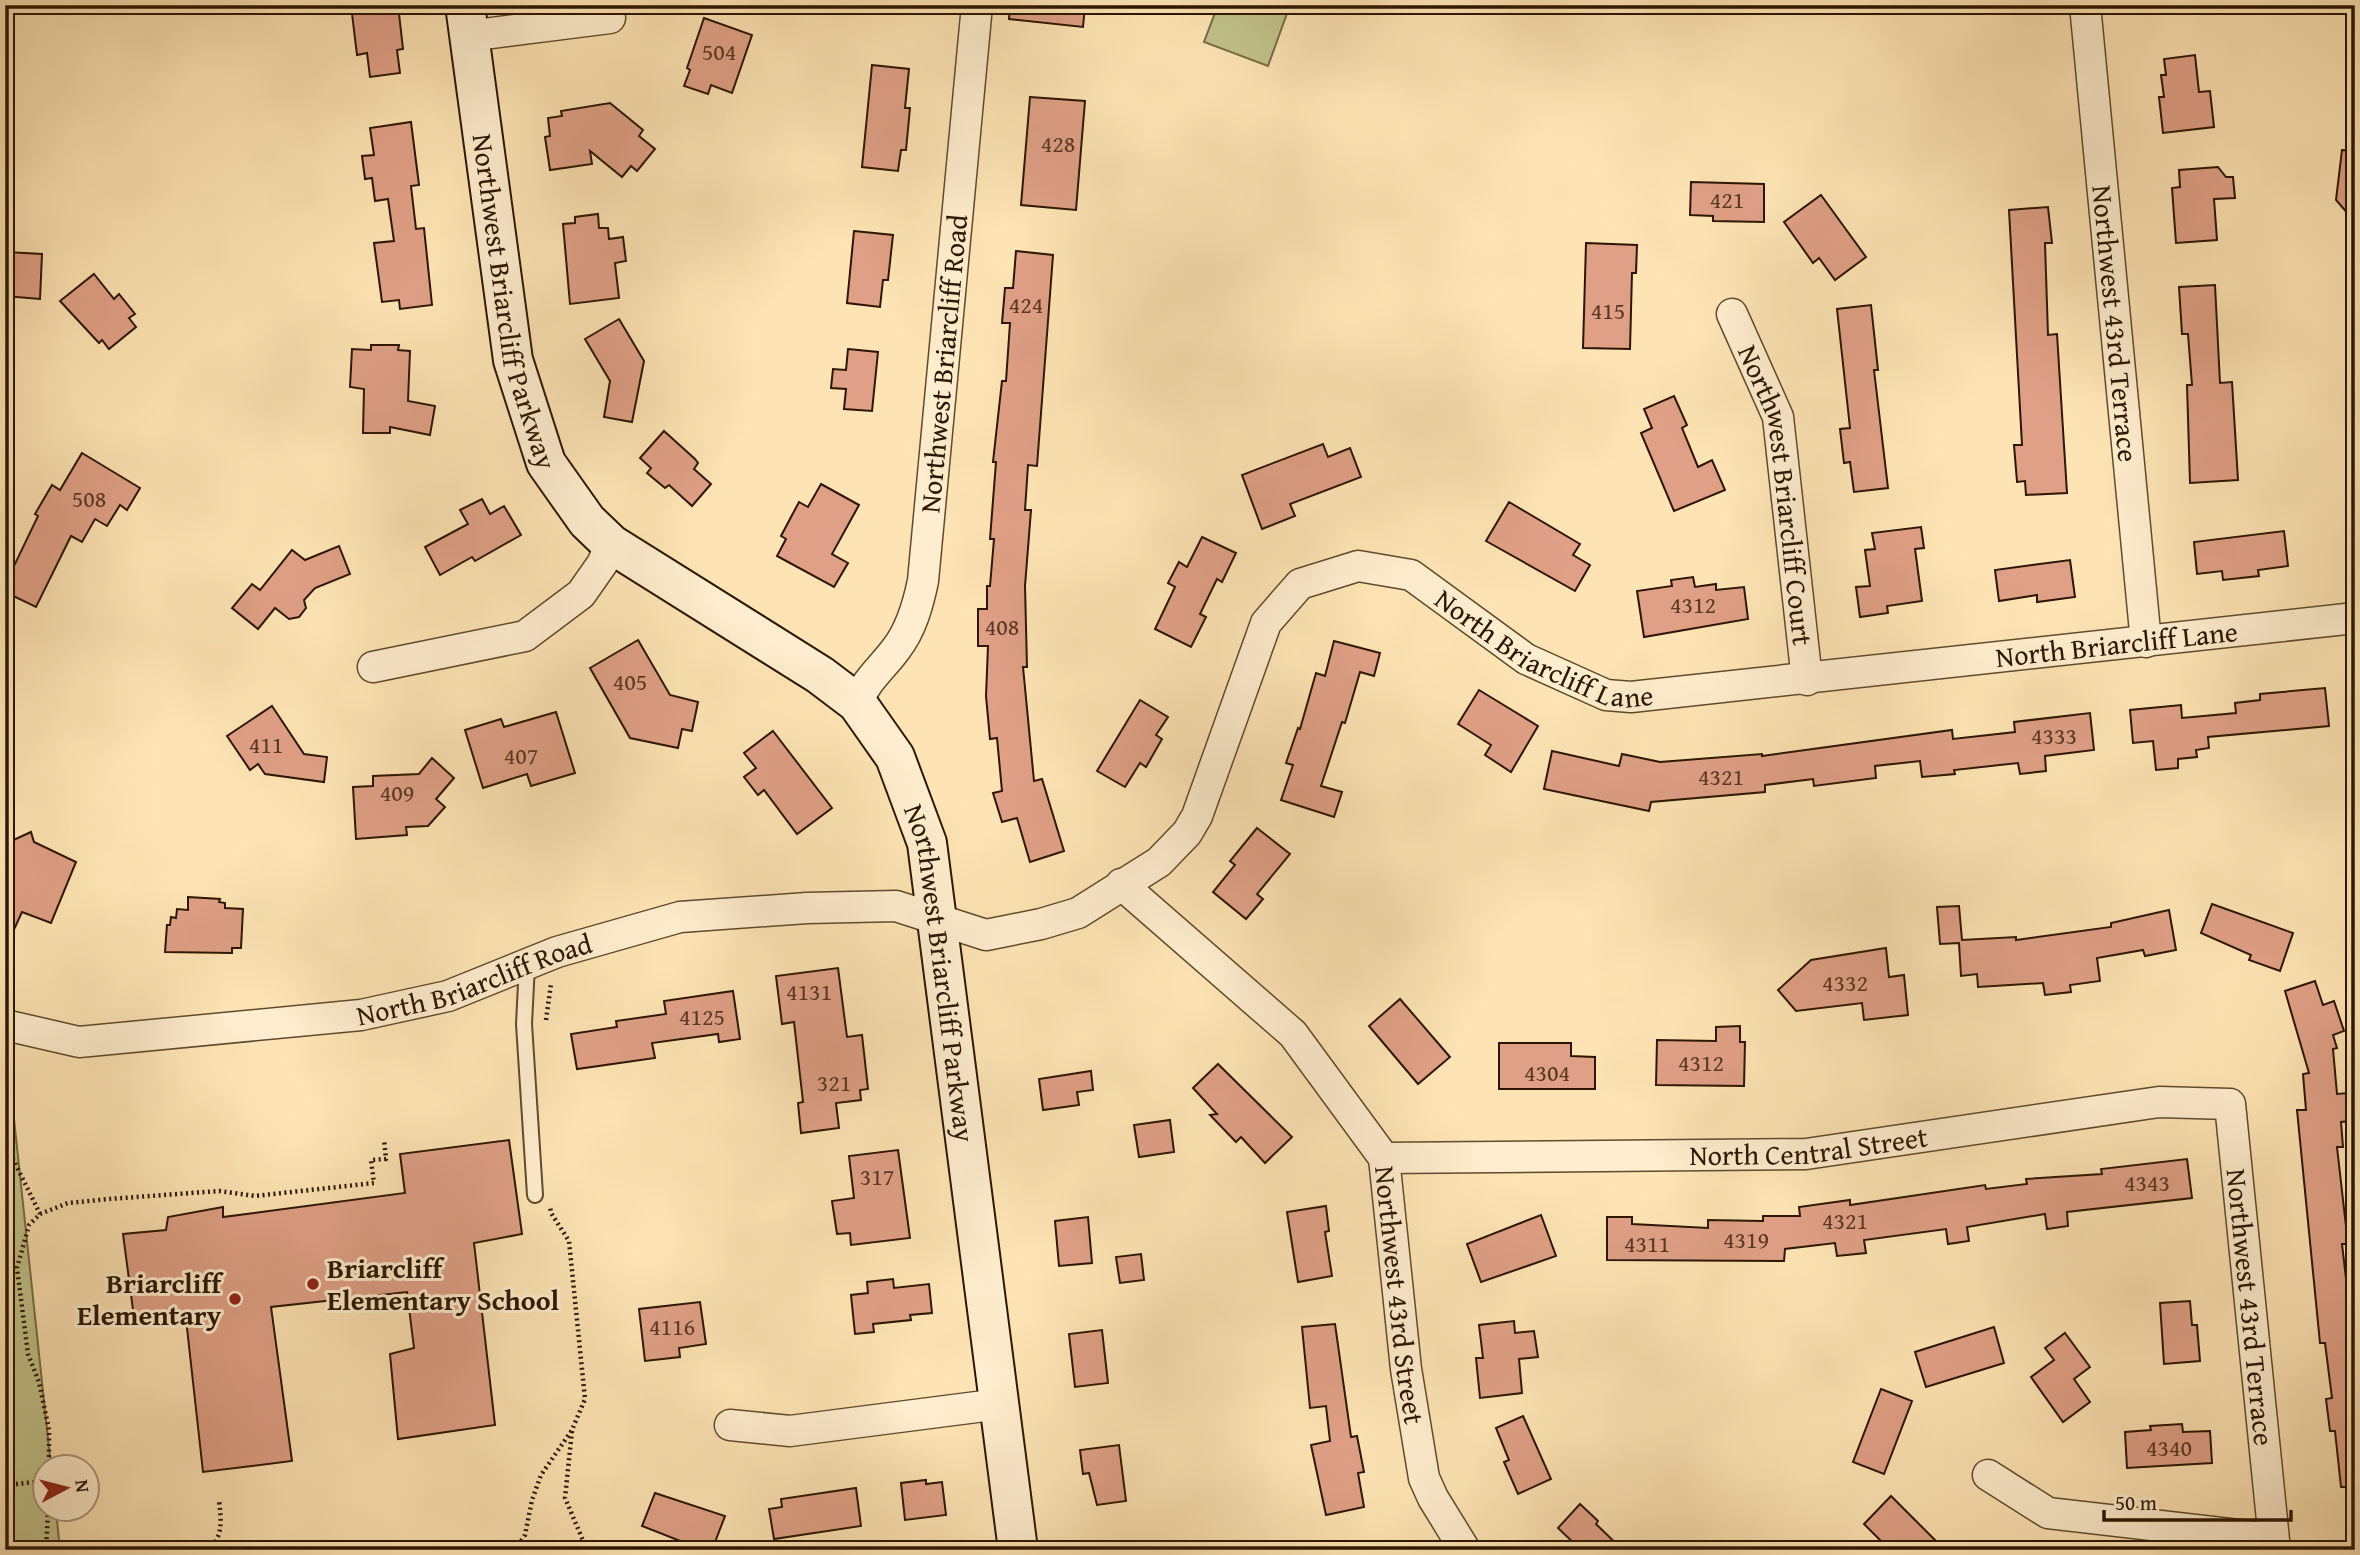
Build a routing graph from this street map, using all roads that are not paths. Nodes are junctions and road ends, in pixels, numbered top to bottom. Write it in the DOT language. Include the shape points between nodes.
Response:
graph roads {
  1 [pos="977,5"];
  2 [pos="2085,5"];
  3 [pos="610,18"];
  4 [pos="466,20"];
  5 [pos="1732,314"];
  6 [pos="611,544"];
  7 [pos="2355,618"];
  8 [pos="2146,642"];
  9 [pos="373,667"];
  10 [pos="1807,680"];
  11 [pos="857,703"];
  12 [pos="1121,884"];
  13 [pos="939,920"];
  14 [pos="540,970"];
  15 [pos="5,1025"];
  16 [pos="2230,1104"];
  17 [pos="1384,1158"];
  18 [pos="534,1195"];
  19 [pos="1000,1404"];
  20 [pos="730,1425"];
  21 [pos="1988,1475"];
  22 [pos="2274,1544"];
  23 [pos="1018,1550"];
  24 [pos="1465,1550"];
  1 -- 11 [label="street, Northwest Briarcliff Road" via="923,582 907,631 864,685"];
  2 -- 8 [label="street, Northwest 43rd Terrace"];
  3 -- 4 [label="street, Northwest Briarcliff Parkway"];
  4 -- 6 [label="main road, Northwest Briarcliff Parkway" via="513,360 546,463 587,521"];
  5 -- 10 [label="street, Northwest Briarcliff Court" via="1778,417"];
  6 -- 9 [label="street" via="581,594 525,636"];
  6 -- 11 [label="main road, Northwest Briarcliff Parkway"];
  7 -- 8 [label="street, North Briarcliff Lane"];
  8 -- 10 [label="street, North Briarcliff Lane"];
  10 -- 12 [label="street, North Briarcliff Lane" via="1648,697 1606,695 1526,659 1411,575 1358,566 1300,584 1266,623 1197,817 1159,862"];
  11 -- 13 [label="main road, Northwest Briarcliff Parkway" via="895,757 922,831"];
  12 -- 13 [label="street, North Briarcliff Lane" via="1078,913 986,935"];
  12 -- 17 [label="street, Northwest 43rd Street" via="1293,1034"];
  13 -- 14 [label="street, North Briarcliff Road" via="896,906 680,917 556,952"];
  13 -- 19 [label="main road, Northwest Briarcliff Parkway"];
  14 -- 15 [label="street, North Briarcliff Road" via="405,1008 361,1015 79,1042"];
  14 -- 18 [label="lane" via="524,1024"];
  16 -- 17 [label="street, North Central Street" via="2159,1102 1806,1154"];
  16 -- 22 [label="street, Northwest 43rd Terrace"];
  17 -- 24 [label="street, Northwest 43rd Street" via="1406,1369 1424,1478"];
  19 -- 20 [label="street" via="790,1431"];
  19 -- 23 [label="main road, Northwest Briarcliff Parkway"];
  21 -- 22 [label="street" via="2048,1513"];
}
